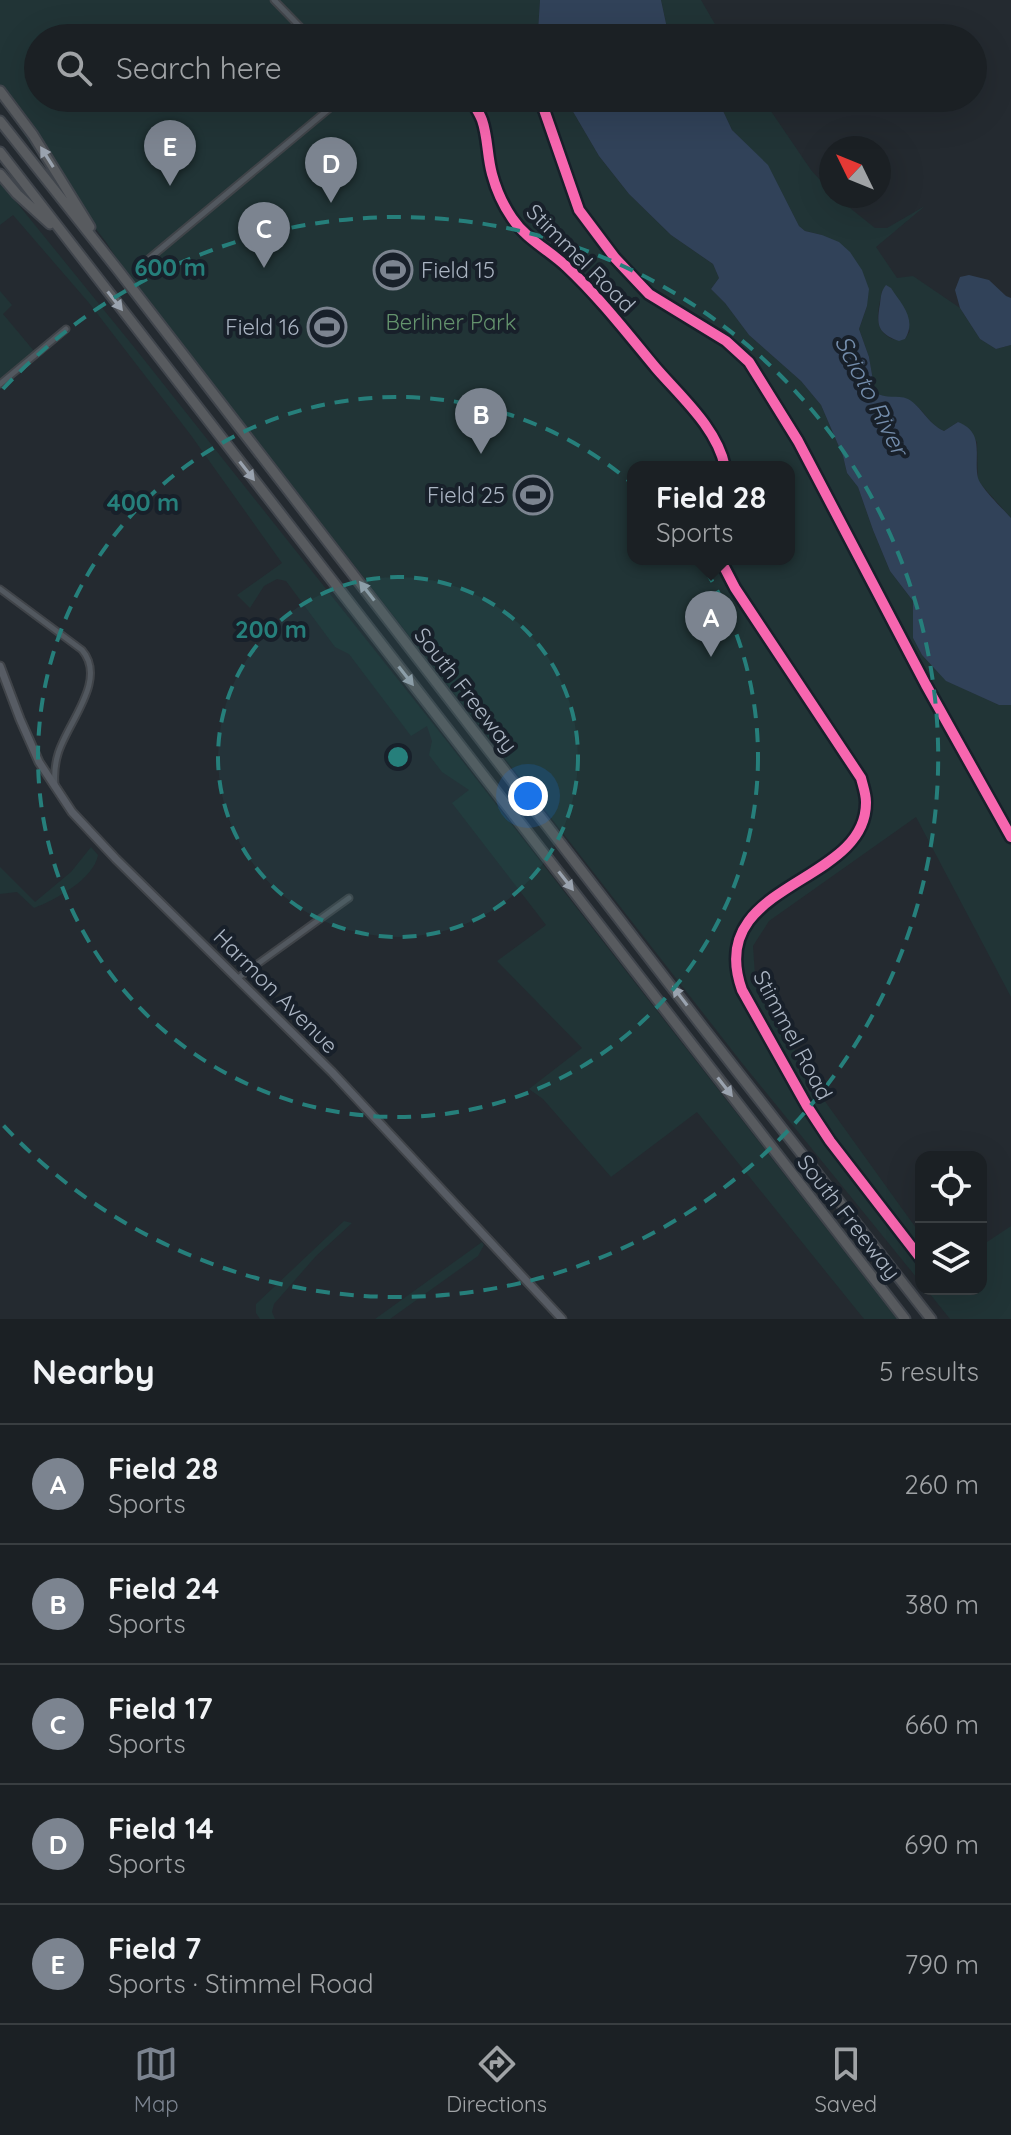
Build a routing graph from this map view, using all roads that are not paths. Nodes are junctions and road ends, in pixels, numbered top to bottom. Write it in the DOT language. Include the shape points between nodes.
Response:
graph roads {
  1 [pos="274,0"];
  2 [pos="297,24"];
  3 [pos="0,91"];
  4 [pos="325,112"];
  5 [pos="478,112"];
  6 [pos="0,121"];
  7 [pos="0,152"];
  8 [pos="0,174"];
  9 [pos="67,240"];
  10 [pos="139,267"];
  11 [pos="118,270"];
  12 [pos="66,329"];
  13 [pos="0,384"];
  14 [pos="723,461"];
  15 [pos="723,565"];
  16 [pos="0,589"];
  17 [pos="0,666"];
  18 [pos="55,788"];
  19 [pos="349,898"];
  20 [pos="238,978"];
  21 [pos="915,1251"];
  22 [pos="562,1319"];
  23 [pos="905,1319"];
  24 [pos="931,1319"];
  1 -- 2 [label="street"];
  11 -- 3 [label="highway, one-way"];
  4 -- 10 [label="street"];
  5 -- 14 [label="street, Stimmel Road" via="491,172 513,220 564,264 626,332 707,426"];
  6 -- 11 [label="highway, South Freeway"];
  7 -- 9 [label="highway, South Freeway"];
  8 -- 9 [label="highway"];
  9 -- 23 [label="highway, South Freeway, one-way"];
  24 -- 11 [label="highway, South Freeway, one-way"];
  12 -- 13 [label="street"];
  15 -- 21 [label="street, Stimmel Road" via="861,778 866,800 852,841 746,923 738,938 736,972 807,1106"];
  16 -- 18 [label="street" via="82,650 91,666 84,701 58,752"];
  17 -- 18 [label="main road, Harmon Avenue"];
  18 -- 20 [label="main road, Harmon Avenue" via="92,834"];
  19 -- 20 [label="street"];
  20 -- 22 [label="main road, Harmon Avenue"];
}
